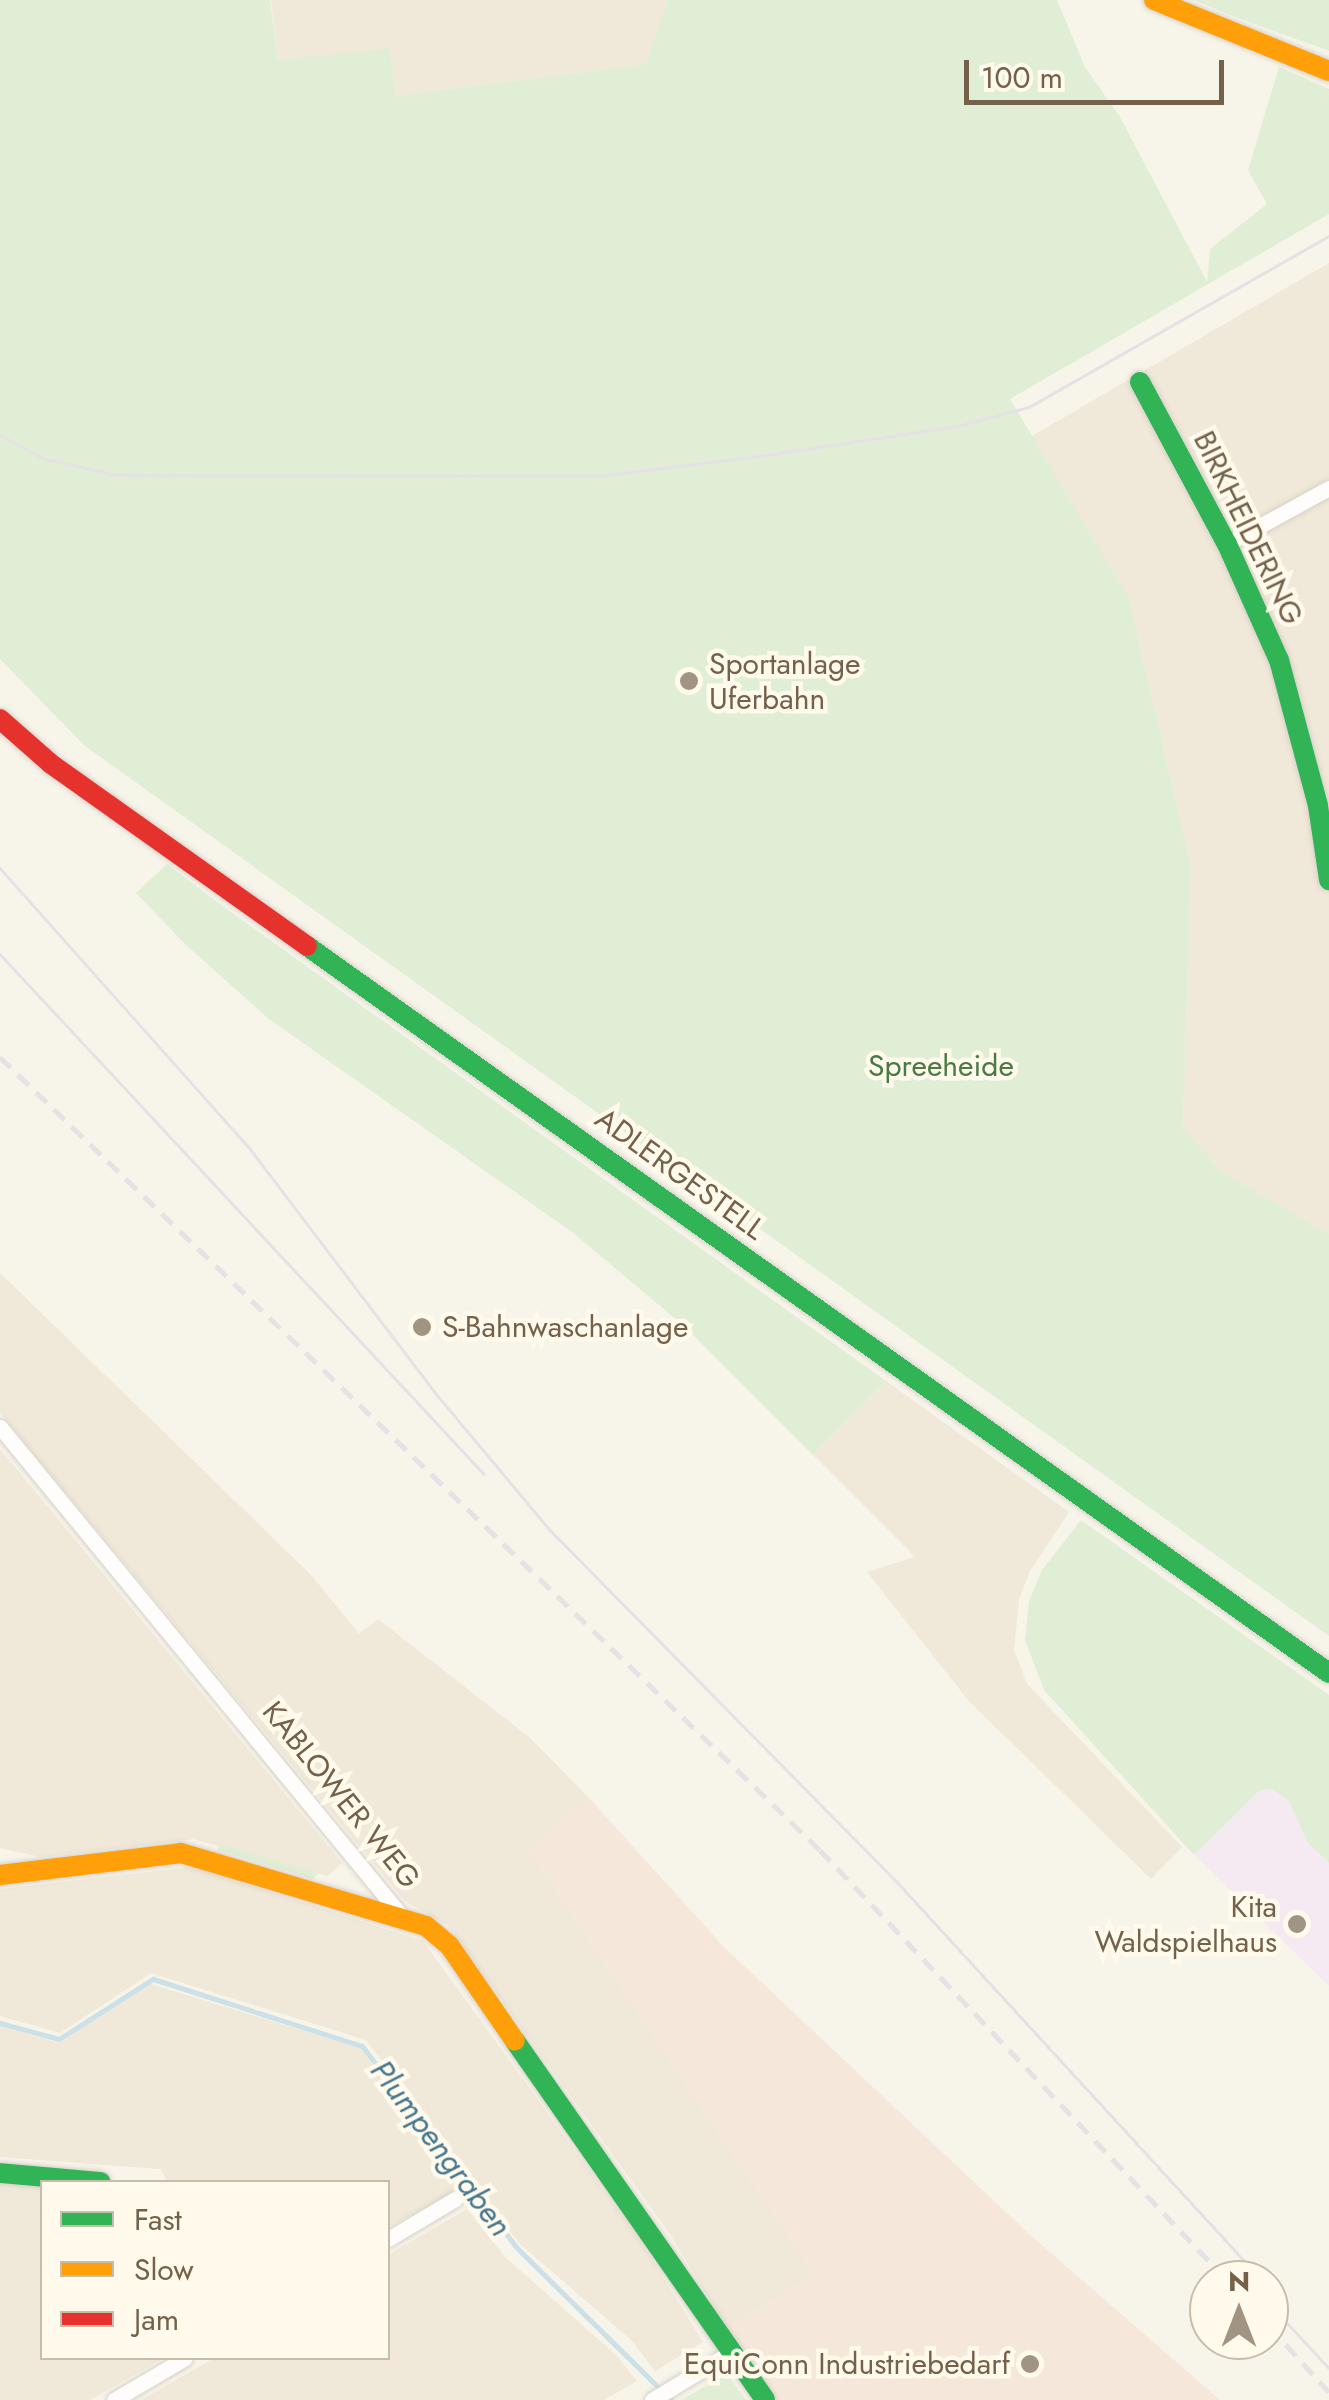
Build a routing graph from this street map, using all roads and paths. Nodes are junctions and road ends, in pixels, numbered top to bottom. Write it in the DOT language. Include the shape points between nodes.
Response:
graph roads {
  1 [pos="1154,0"];
  2 [pos="1329,72"];
  3 [pos="1140,382"];
  4 [pos="1329,488"];
  5 [pos="1228,544"];
  6 [pos="0,719"];
  7 [pos="1329,880"];
  8 [pos="0,1426"];
  9 [pos="1329,1672"];
  10 [pos="1,1874"];
  11 [pos="403,1918"];
  12 [pos="0,2173"];
  13 [pos="79,2180"];
  14 [pos="455,2200"];
  15 [pos="390,2238"];
  16 [pos="728,2354"];
  17 [pos="182,2360"];
  18 [pos="114,2400"];
  19 [pos="652,2400"];
  20 [pos="765,2400"];
  1 -- 2 [label="street"];
  3 -- 5 [label="street, BIRKHEIDERING"];
  4 -- 5 [label="street"];
  5 -- 7 [label="street, BIRKHEIDERING" via="1286,683 1318,806"];
  6 -- 9 [label="street, ADLERGESTELL" via="66,775"];
  8 -- 11 [label="street, KABLOWER WEG"];
  10 -- 11 [label="street" via="181,1853"];
  11 -- 16 [label="street, KABLOWER WEG" via="449,1946"];
  12 -- 13 [label="street"];
  14 -- 15 [label="street"];
  16 -- 19 [label="street"];
  16 -- 20 [label="street, KABLOWER WEG"];
  17 -- 18 [label="street"];
}
